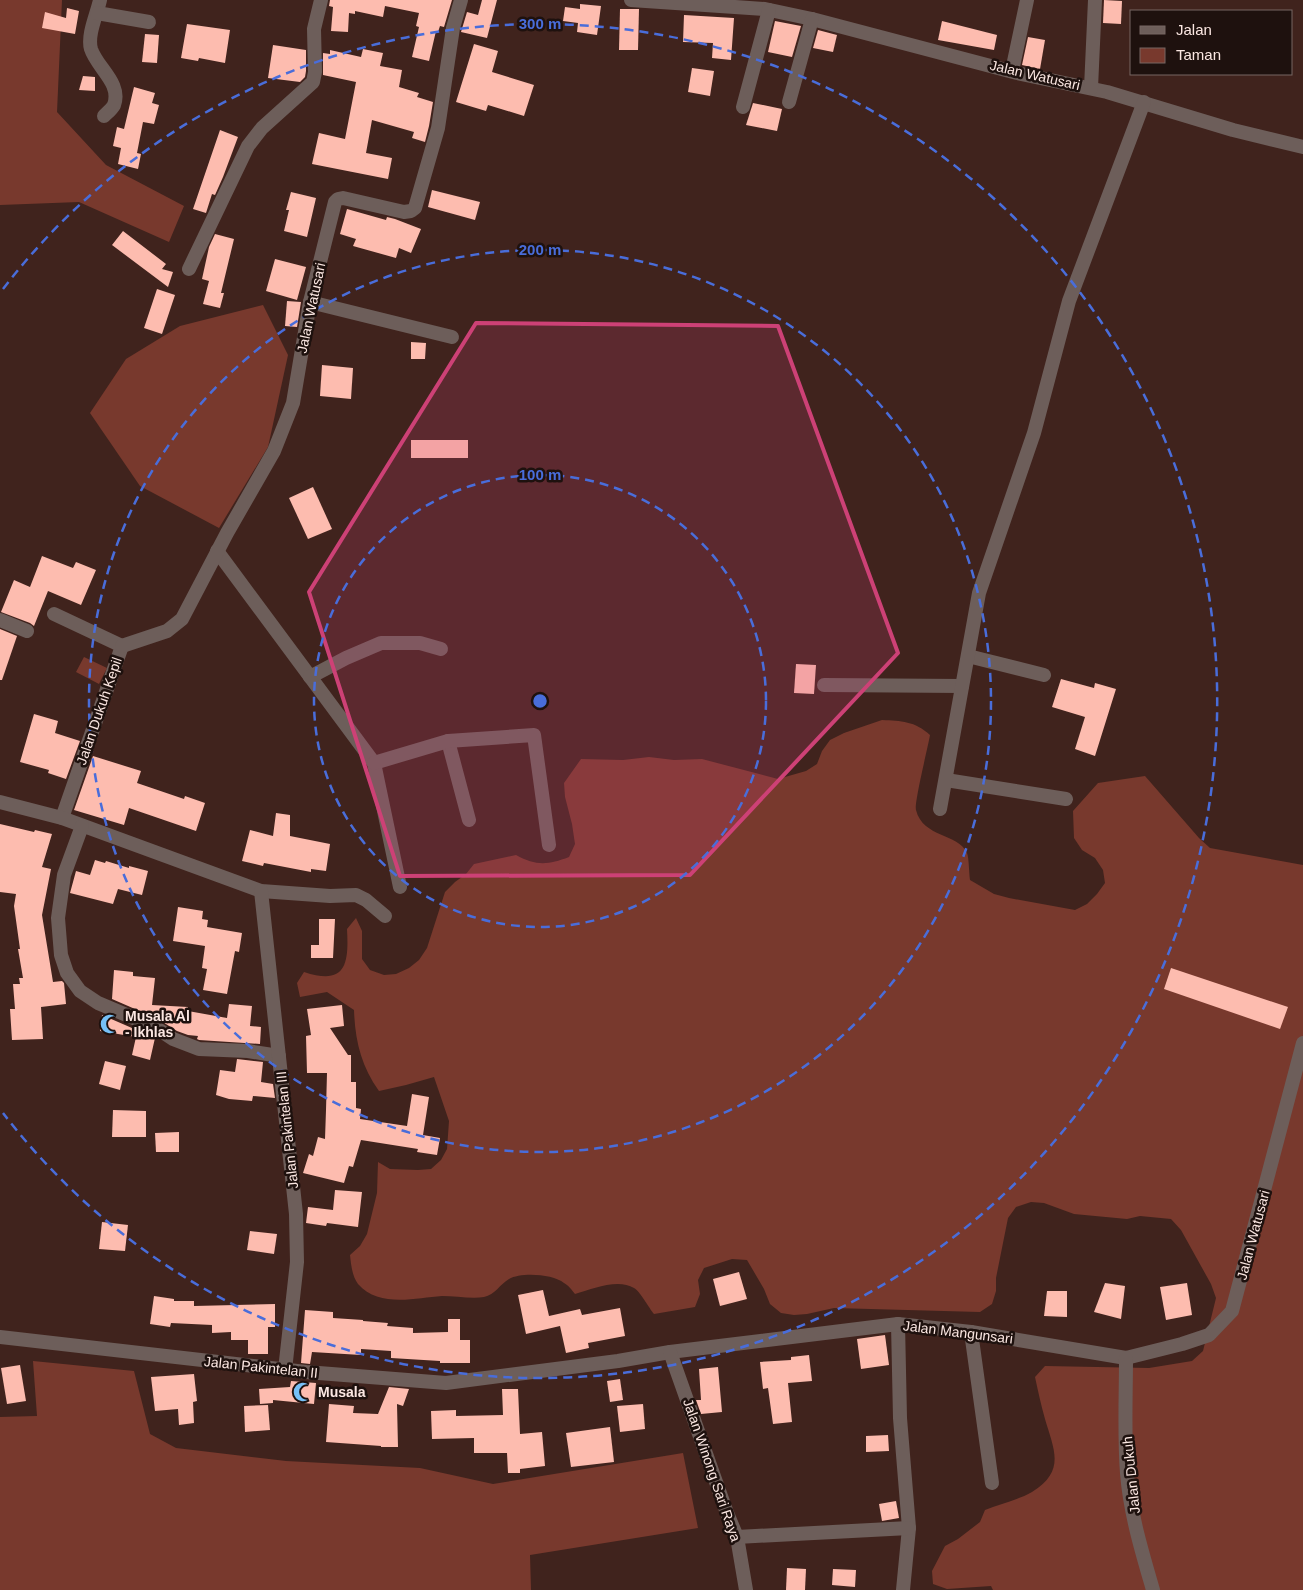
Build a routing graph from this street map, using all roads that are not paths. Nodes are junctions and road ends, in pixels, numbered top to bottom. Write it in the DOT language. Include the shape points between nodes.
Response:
graph roads {
  1 [pos="321,0"];
  2 [pos="461,0"];
  3 [pos="632,0"];
  4 [pos="1027,0"];
  5 [pos="1095,0"];
  6 [pos="98,6"];
  7 [pos="768,6"];
  8 [pos="812,19"];
  9 [pos="149,22"];
  10 [pos="1012,71"];
  11 [pos="1091,88"];
  12 [pos="789,102"];
  13 [pos="1144,102"];
  14 [pos="743,107"];
  15 [pos="104,116"];
  16 [pos="1303,147"];
  17 [pos="189,269"];
  18 [pos="310,302"];
  19 [pos="452,337"];
  20 [pos="217,551"];
  21 [pos="54,614"];
  22 [pos="0,620"];
  23 [pos="28,631"];
  24 [pos="122,646"];
  25 [pos="441,649"];
  26 [pos="968,656"];
  27 [pos="1044,675"];
  28 [pos="310,677"];
  29 [pos="824,685"];
  30 [pos="962,686"];
  31 [pos="448,741"];
  32 [pos="374,763"];
  33 [pos="946,780"];
  34 [pos="1066,799"];
  35 [pos="0,802"];
  36 [pos="940,809"];
  37 [pos="62,818"];
  38 [pos="469,820"];
  39 [pos="82,826"];
  40 [pos="549,845"];
  41 [pos="400,887"];
  42 [pos="261,891"];
  43 [pos="385,916"];
  44 [pos="1303,1043"];
  45 [pos="279,1056"];
  46 [pos="898,1324"];
  47 [pos="971,1332"];
  48 [pos="0,1337"];
  49 [pos="670,1352"];
  50 [pos="1126,1358"];
  51 [pos="285,1370"];
  52 [pos="992,1483"];
  53 [pos="909,1528"];
  54 [pos="737,1537"];
  55 [pos="746,1590"];
  56 [pos="903,1590"];
  57 [pos="1152,1590"];
  1 -- 17 [label="street" via="314,29 313,82 262,128 248,146"];
  2 -- 18 [label="street, Jalan Watusari" via="452,28 438,128 415,208 404,212 338,199"];
  3 -- 7 [label="street, Jalan Watusari"];
  4 -- 10 [label="street"];
  5 -- 11 [label="street"];
  6 -- 9 [label="street"];
  6 -- 15 [label="street" via="91,49 114,88 114,106"];
  7 -- 8 [label="street, Jalan Watusari"];
  7 -- 14 [label="street"];
  8 -- 10 [label="street, Jalan Watusari"];
  8 -- 12 [label="street"];
  10 -- 11 [label="street, Jalan Watusari"];
  11 -- 13 [label="street, Jalan Watusari"];
  13 -- 16 [label="street, Jalan Watusari" via="1233,130"];
  13 -- 26 [label="street" via="1069,301 1034,433 980,593"];
  18 -- 19 [label="street"];
  18 -- 20 [label="street, Jalan Watusari" via="293,403 274,451"];
  20 -- 24 [label="street, Jalan Watusari" via="182,619 167,631"];
  20 -- 28 [label="street"];
  21 -- 24 [label="street, Jalan Dukuh Kepil"];
  22 -- 23 [label="street"];
  24 -- 37 [label="street, Jalan Dukuh Kepil"];
  25 -- 28 [label="street" via="420,643 381,643"];
  26 -- 27 [label="street"];
  26 -- 30 [label="street"];
  28 -- 32 [label="street"];
  29 -- 30 [label="street"];
  30 -- 33 [label="street"];
  31 -- 32 [label="street"];
  31 -- 38 [label="street"];
  31 -- 40 [label="street" via="534,735"];
  32 -- 41 [label="street"];
  33 -- 34 [label="street"];
  33 -- 36 [label="street"];
  35 -- 37 [label="street"];
  37 -- 39 [label="street"];
  39 -- 42 [label="street"];
  39 -- 45 [label="street" via="64,875 58,918 61,955 67,973 80,991 98,1003 199,1049"];
  42 -- 43 [label="street" via="356,895"];
  42 -- 45 [label="street, Jalan Pakintelan III"];
  44 -- 50 [label="street, Jalan Watusari" via="1232,1311 1209,1334"];
  45 -- 51 [label="street, Jalan Pakintelan III" via="296,1214 297,1262"];
  46 -- 47 [label="street, Jalan Mangunsari"];
  46 -- 49 [label="street, Jalan Mangunsari"];
  46 -- 53 [label="street" via="900,1418"];
  47 -- 50 [label="street, Jalan Mangunsari"];
  47 -- 52 [label="street"];
  48 -- 51 [label="street, Jalan Pakintelan II"];
  49 -- 51 [label="street, Jalan Pakintelan II" via="618,1362 446,1383"];
  49 -- 54 [label="street, Jalan Winong Sari Raya"];
  50 -- 57 [label="street, Jalan Dukuh" via="1128,1475"];
  53 -- 54 [label="street"];
  53 -- 56 [label="street"];
  54 -- 55 [label="street, Jalan Winong Sari Raya"];
}
